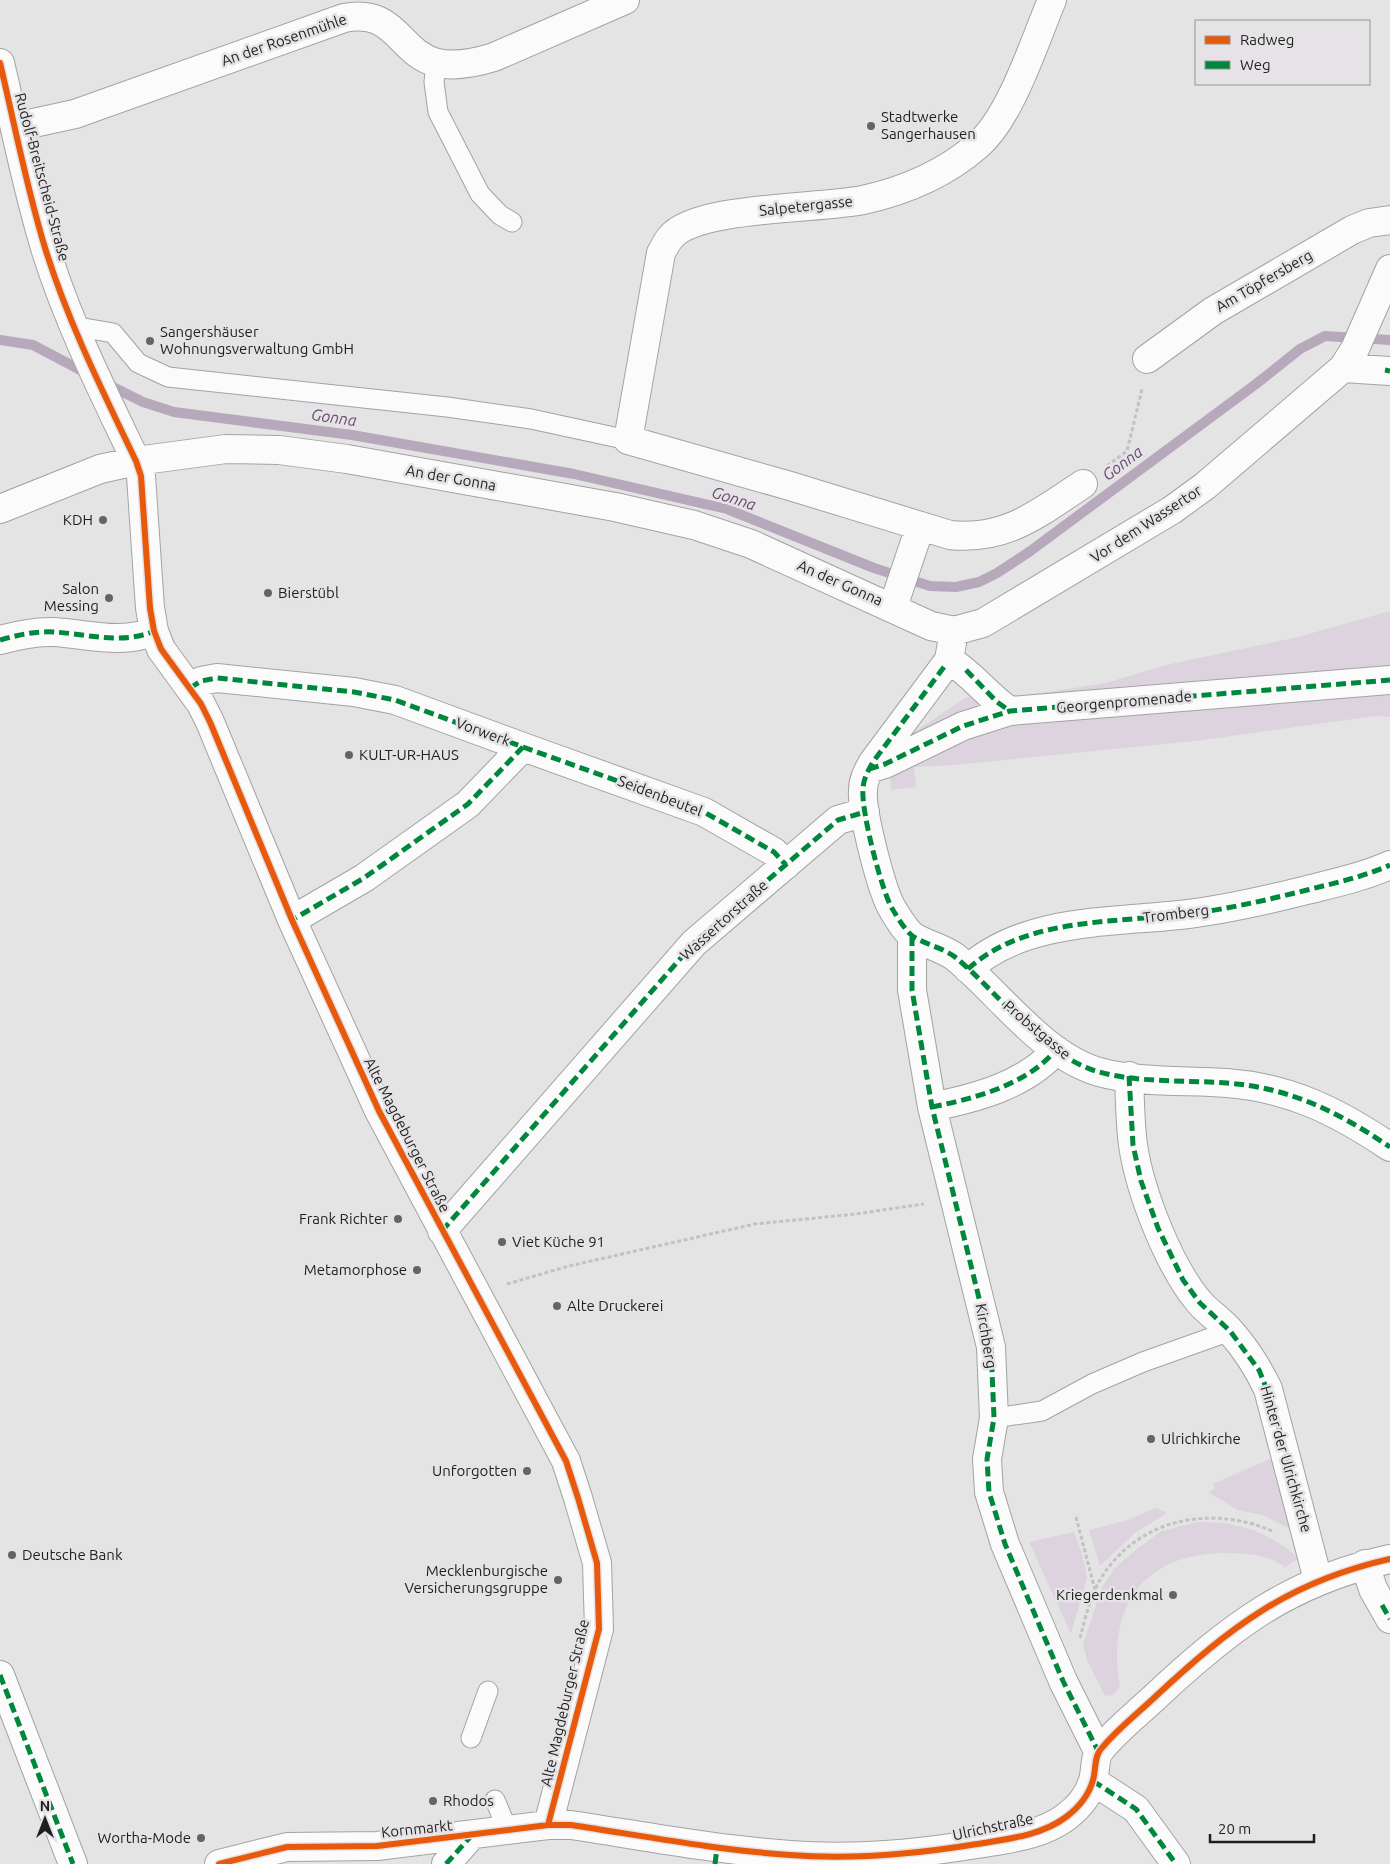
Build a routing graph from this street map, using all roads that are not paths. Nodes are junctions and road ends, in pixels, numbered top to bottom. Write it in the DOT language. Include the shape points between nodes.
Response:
graph roads {
  1 [pos="625,0"];
  2 [pos="1052,0"];
  3 [pos="436,62"];
  4 [pos="0,63"];
  5 [pos="15,127"];
  6 [pos="1390,220"];
  7 [pos="512,222"];
  8 [pos="1390,269"];
  9 [pos="76,331"];
  10 [pos="1147,359"];
  11 [pos="1349,359"];
  12 [pos="1390,370"];
  13 [pos="628,440"];
  14 [pos="136,461"];
  15 [pos="1083,484"];
  16 [pos="0,509"];
  17 [pos="916,537"];
  18 [pos="896,597"];
  19 [pos="154,631"];
  20 [pos="954,631"];
  21 [pos="0,640"];
  22 [pos="949,660"];
  23 [pos="1390,680"];
  24 [pos="190,688"];
  25 [pos="1010,711"];
  26 [pos="523,746"];
  27 [pos="869,768"];
  28 [pos="865,812"];
  29 [pos="786,865"];
  30 [pos="1390,865"];
  31 [pos="292,920"];
  32 [pos="912,936"];
  33 [pos="968,969"];
  34 [pos="1056,1050"];
  35 [pos="1129,1076"];
  36 [pos="932,1107"];
  37 [pos="1390,1148"];
  38 [pos="442,1231"];
  39 [pos="1230,1330"];
  40 [pos="994,1418"];
  41 [pos="1377,1561"];
  42 [pos="1318,1580"];
  43 [pos="1390,1619"];
  44 [pos="0,1675"];
  45 [pos="488,1691"];
  46 [pos="471,1738"];
  47 [pos="1098,1751"];
  48 [pos="1093,1781"];
  49 [pos="495,1800"];
  50 [pos="548,1825"];
  51 [pos="508,1831"];
  52 [pos="471,1836"];
  53 [pos="716,1856"];
  54 [pos="73,1864"];
  55 [pos="219,1864"];
  56 [pos="446,1864"];
  57 [pos="1176,1864"];
  1 -- 3 [label="street, An der Rosenmühle" via="478,62 457,65"];
  2 -- 13 [label="street, Salpetergasse" via="1011,96 995,125 979,144 939,171 904,189 862,200 716,216 672,235 661,253"];
  3 -- 5 [label="street, An der Rosenmühle" via="419,53 388,25 374,18 358,16 75,114"];
  3 -- 7 [label="lane" via="434,82 438,112 480,194 500,215"];
  4 -- 5 [label="street, Rudolf-Breitscheid-Straße"];
  5 -- 9 [label="street, Rudolf-Breitscheid-Straße" via="36,216"];
  6 -- 10 [label="street, Am Töpfersberg" via="1352,230 1213,311"];
  8 -- 11 [label="street"];
  9 -- 13 [label="lane" via="113,333 138,363 168,377 456,409"];
  9 -- 14 [label="street, Rudolf-Breitscheid-Straße"];
  11 -- 12 [label="street"];
  11 -- 20 [label="street, Vor dem Wassertor" via="1205,486 1172,510 983,623"];
  13 -- 17 [label="street" via="790,486"];
  14 -- 16 [label="street, An der Gonna" via="100,469"];
  14 -- 18 [label="street, An der Gonna" via="226,449 279,450 347,459 615,507 723,534"];
  14 -- 19 [label="street, Alte Magdeburger Straße" via="143,493"];
  15 -- 17 [label="street" via="1005,531 966,537"];
  17 -- 18 [label="street, An der Gonna"];
  18 -- 20 [label="street, An der Gonna" via="931,626"];
  19 -- 21 [label="street" via="119,638 35,632"];
  19 -- 24 [label="street, Alte Magdeburger Straße" via="165,656"];
  20 -- 22 [label="street"];
  22 -- 25 [label="street" via="966,670 996,702"];
  22 -- 27 [label="street"];
  23 -- 25 [label="street, Georgenpromenade"];
  24 -- 26 [label="street, Vorwerk" via="201,680 217,678 354,692 395,700"];
  24 -- 31 [label="street, Alte Magdeburger Straße" via="210,722"];
  25 -- 27 [label="street, Georgenpromenade" via="962,726 885,764"];
  26 -- 29 [label="street, Seidenbeutel" via="704,812 774,852"];
  26 -- 31 [label="street, Vorwerk" via="468,804 364,878"];
  27 -- 28 [label="street" via="862,790"];
  28 -- 29 [label="street, Wassertorstraße" via="838,820"];
  28 -- 32 [label="street, Probstgasse" via="885,896"];
  29 -- 38 [label="street, Wassertorstraße" via="694,943"];
  30 -- 33 [label="street, Tromberg" via="1344,881 1247,905 1080,925 1031,935 996,947"];
  31 -- 38 [label="street, Alte Magdeburger Straße" via="379,1111"];
  32 -- 33 [label="street, Probstgasse" via="953,956"];
  32 -- 36 [label="street, Kirchberg" via="912,990"];
  33 -- 34 [label="street, Probstgasse"];
  34 -- 35 [label="street, Probstgasse" via="1099,1072"];
  34 -- 36 [label="street" via="1044,1064 1012,1082"];
  35 -- 37 [label="street, Probstgasse" via="1259,1086 1287,1093 1326,1108"];
  35 -- 39 [label="street, Hinter der Ulrichkirche" via="1133,1145 1158,1228 1183,1280 1200,1303"];
  36 -- 40 [label="street, Kirchberg" via="991,1347"];
  38 -- 50 [label="street, Alte Magdeburger Straße" via="566,1461 597,1563 599,1629"];
  39 -- 40 [label="lane" via="1092,1384 1042,1411"];
  39 -- 42 [label="street, Hinter der Ulrichkirche" via="1259,1370 1268,1389"];
  40 -- 47 [label="street, Kirchberg" via="988,1459 989,1492 1005,1544 1063,1681"];
  41 -- 42 [label="street"];
  41 -- 43 [label="street" via="1373,1589"];
  42 -- 47 [label="street" via="1280,1598 1207,1650"];
  44 -- 54 [label="street"];
  45 -- 46 [label="lane"];
  47 -- 48 [label="street, Ulrichstraße"];
  48 -- 53 [label="street, Ulrichstraße" via="1084,1799 1066,1817 1044,1829 1010,1839 943,1850 874,1856"];
  48 -- 57 [label="street" via="1136,1809"];
  49 -- 51 [label="lane"];
  50 -- 51 [label="street, Kornmarkt"];
  50 -- 53 [label="street, Ulrichstraße" via="572,1825"];
  51 -- 52 [label="street, Kornmarkt"];
  52 -- 55 [label="street, Kornmarkt" via="377,1846 287,1847"];
  52 -- 56 [label="street, Kornmarkt"];
}
